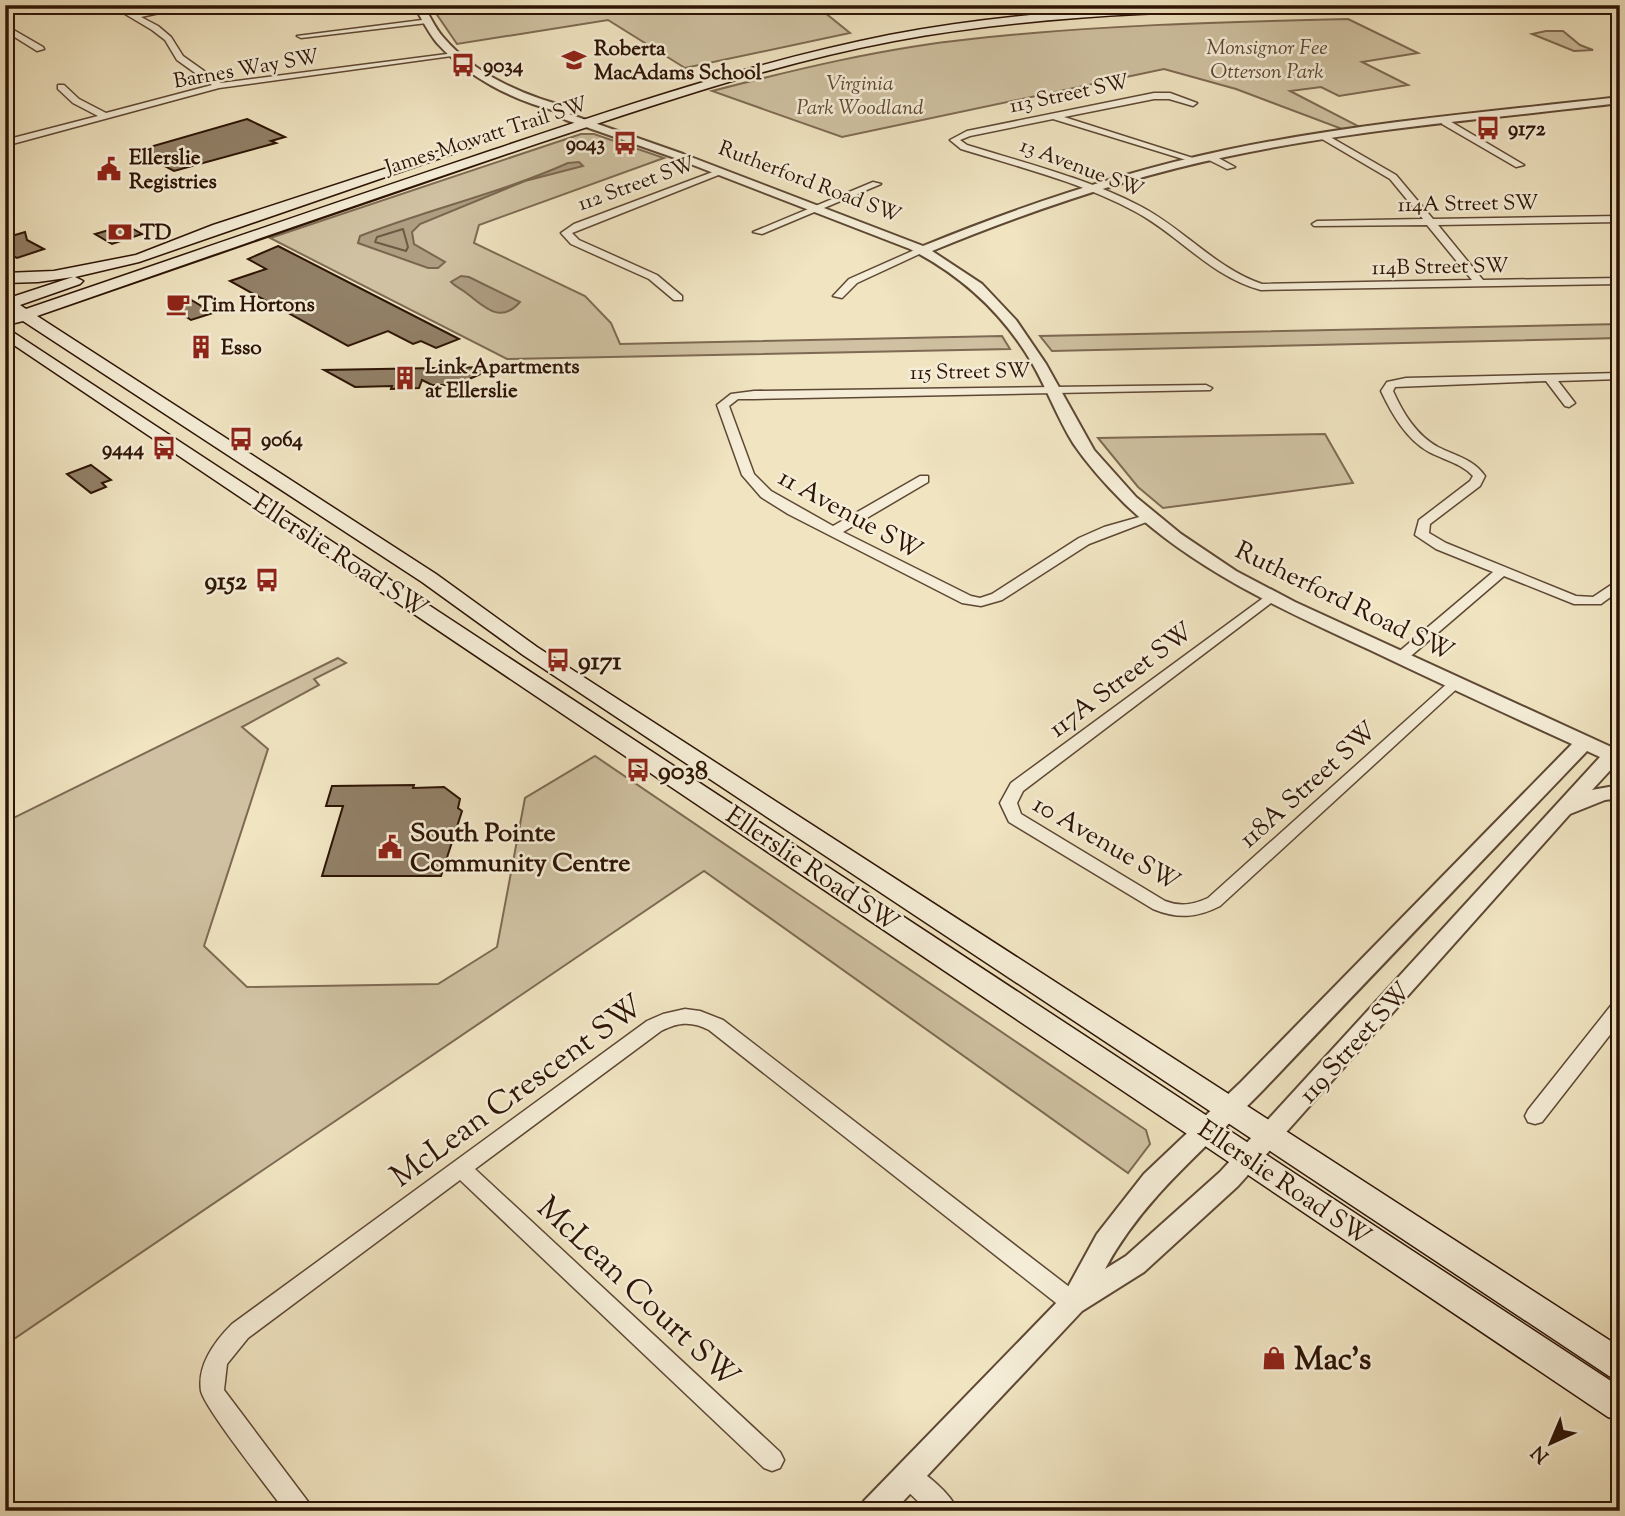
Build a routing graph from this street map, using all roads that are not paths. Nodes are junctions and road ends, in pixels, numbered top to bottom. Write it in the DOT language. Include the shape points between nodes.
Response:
graph roads {
  1 [pos="114,5"];
  2 [pos="192,5"];
  3 [pos="418,5"];
  4 [pos="1185,5"];
  5 [pos="1472,5"];
  6 [pos="1092,10"];
  7 [pos="135,16"];
  8 [pos="427,21"];
  9 [pos="5,27"];
  10 [pos="301,36"];
  11 [pos="40,49"];
  12 [pos="454,55"];
  13 [pos="219,86"];
  14 [pos="61,87"];
  15 [pos="1617,102"];
  16 [pos="1193,103"];
  17 [pos="578,115"];
  18 [pos="105,116"];
  19 [pos="1053,117"];
  20 [pos="547,120"];
  21 [pos="1445,122"];
  22 [pos="1325,137"];
  23 [pos="954,140"];
  24 [pos="5,143"];
  25 [pos="478,143"];
  26 [pos="1210,157"];
  27 [pos="1193,161"];
  28 [pos="1519,165"];
  29 [pos="1230,167"];
  30 [pos="721,172"];
  31 [pos="876,184"];
  32 [pos="1090,189"];
  33 [pos="277,209"];
  34 [pos="817,209"];
  35 [pos="320,212"];
  36 [pos="1620,219"];
  37 [pos="1431,223"];
  38 [pos="1317,224"];
  39 [pos="758,232"];
  40 [pos="923,250"];
  41 [pos="134,260"];
  42 [pos="145,272"];
  43 [pos="5,278"];
  44 [pos="1620,281"];
  45 [pos="1480,284"];
  46 [pos="1261,288"];
  47 [pos="838,296"];
  48 [pos="678,298"];
  49 [pos="10,311"];
  50 [pos="5,332"];
  51 [pos="5,349"];
  52 [pos="66,373"];
  53 [pos="1620,376"];
  54 [pos="1549,378"];
  55 [pos="83,386"];
  56 [pos="1053,388"];
  57 [pos="1206,388"];
  58 [pos="735,396"];
  59 [pos="1569,403"];
  60 [pos="267,472"];
  61 [pos="226,479"];
  62 [pos="924,479"];
  63 [pos="1150,518"];
  64 [pos="833,532"];
  65 [pos="1501,572"];
  66 [pos="429,579"];
  67 [pos="1620,583"];
  68 [pos="1270,597"];
  69 [pos="1400,658"];
  70 [pos="1455,684"];
  71 [pos="1584,743"];
  72 [pos="1616,758"];
  73 [pos="1620,791"];
  74 [pos="1007,806"];
  75 [pos="1564,812"];
  76 [pos="1187,912"];
  77 [pos="1620,1008"];
  78 [pos="1229,1110"];
  79 [pos="1535,1115"];
  80 [pos="1208,1131"];
  81 [pos="1269,1135"];
  82 [pos="1249,1158"];
  83 [pos="462,1168"];
  84 [pos="1073,1303"];
  85 [pos="1620,1365"];
  86 [pos="1620,1406"];
  87 [pos="772,1460"];
  88 [pos="908,1476"];
  89 [pos="300,1511"];
  90 [pos="874,1511"];
  91 [pos="946,1511"];
  1 -- 7 [label="street"];
  2 -- 7 [label="street"];
  3 -- 8 [label="street, Rutherford Road SW"];
  4 -- 6 [label="main road, James Mowatt Trail SW"];
  5 -- 6 [label="main road, James Mowatt Trail SW"];
  6 -- 17 [label="main road, James Mowatt Trail SW" via="859,45"];
  6 -- 17 [label="main road, James Mowatt Trail SW" via="890,31 734,63"];
  7 -- 13 [label="street" via="160,31 180,58"];
  8 -- 10 [label="street"];
  8 -- 12 [label="street, Rutherford Road SW"];
  9 -- 11 [label="street"];
  12 -- 13 [label="street, Barnes Way SW"];
  12 -- 17 [label="street, Rutherford Road SW" via="496,82"];
  13 -- 18 [label="street, Barnes Way SW"];
  14 -- 18 [label="street" via="75,101"];
  15 -- 21 [label="street, Rutherford Road SW"];
  16 -- 19 [label="street, 113 Street SW" via="1154,96"];
  17 -- 20 [label="main road, James Mowatt Trail SW"];
  17 -- 30 [label="street, Rutherford Road SW"];
  17 -- 35 [label="main road, James Mowatt Trail SW" via="428,176"];
  18 -- 24 [label="street, Barnes Way SW"];
  19 -- 23 [label="street, 113 Street SW"];
  19 -- 27 [label="street"];
  21 -- 22 [label="street, Rutherford Road SW"];
  21 -- 28 [label="street"];
  22 -- 26 [label="street, Rutherford Road SW"];
  22 -- 37 [label="street" via="1394,177"];
  23 -- 32 [label="street, 13 Avenue SW"];
  25 -- 33 [label="main road, James Mowatt Trail SW"];
  26 -- 27 [label="street, Rutherford Road SW"];
  26 -- 29 [label="street"];
  27 -- 32 [label="street, Rutherford Road SW"];
  30 -- 34 [label="street, Rutherford Road SW"];
  30 -- 48 [label="street, 112 Street SW" via="566,233 575,242 653,277"];
  31 -- 34 [label="street"];
  32 -- 40 [label="street, Rutherford Road SW"];
  32 -- 46 [label="street, 13 Avenue SW" via="1140,210 1242,281"];
  33 -- 35 [label="main road"];
  33 -- 41 [label="main road, James Mowatt Trail SW"];
  33 -- 42 [label="main road" via="264,220"];
  34 -- 39 [label="street"];
  34 -- 40 [label="street, Rutherford Road SW"];
  35 -- 42 [label="main road, James Mowatt Trail SW"];
  36 -- 37 [label="street, 114A Street SW"];
  37 -- 38 [label="street, 114A Street SW"];
  37 -- 45 [label="street"];
  40 -- 47 [label="street" via="853,281"];
  40 -- 56 [label="street, Rutherford Road SW" via="967,276 992,299"];
  41 -- 43 [label="main road" via="30,279"];
  41 -- 49 [label="main road, James Mowatt Trail SW"];
  42 -- 49 [label="main road, James Mowatt Trail SW"];
  44 -- 45 [label="street, 114B Street SW"];
  45 -- 46 [label="street, 114B Street SW"];
  49 -- 60 [label="main road, Ellerslie Road SW"];
  50 -- 52 [label="main road, Ellerslie Road SW"];
  51 -- 52 [label="main road"];
  52 -- 55 [label="main road, Ellerslie Road SW"];
  53 -- 54 [label="street"];
  54 -- 59 [label="street"];
  54 -- 65 [label="street" via="1388,385 1388,394 1416,435 1479,476 1424,523 1423,535"];
  55 -- 60 [label="main road" via="142,410 243,471"];
  55 -- 61 [label="main road, Ellerslie Road SW"];
  56 -- 57 [label="street, 115 Street SW"];
  56 -- 58 [label="street, 115 Street SW"];
  56 -- 63 [label="street, Rutherford Road SW" via="1091,457"];
  58 -- 64 [label="street, 11 Avenue SW" via="725,401 723,408 748,475 778,503"];
  60 -- 66 [label="main road, Ellerslie Road SW"];
  61 -- 66 [label="main road" via="262,486 344,538"];
  61 -- 80 [label="main road, Ellerslie Road SW"];
  62 -- 64 [label="street"];
  63 -- 64 [label="street, 11 Avenue SW" via="1084,541 998,597 981,602 959,597"];
  63 -- 68 [label="street, Rutherford Road SW" via="1205,559"];
  65 -- 67 [label="street" via="1566,598 1589,602 1602,599"];
  65 -- 69 [label="street"];
  66 -- 78 [label="main road, Ellerslie Road SW" via="530,651"];
  68 -- 69 [label="street, Rutherford Road SW"];
  68 -- 74 [label="street, 117A Street SW" via="1017,788"];
  69 -- 70 [label="street, Rutherford Road SW"];
  70 -- 71 [label="street, Rutherford Road SW"];
  70 -- 76 [label="street, 118A Street SW" via="1213,902"];
  71 -- 72 [label="street, Rutherford Road SW"];
  71 -- 78 [label="street, 119 Street SW"];
  72 -- 75 [label="street, 119 Street SW" via="1575,795"];
  73 -- 75 [label="street" via="1590,798"];
  74 -- 76 [label="street, 10 Avenue SW" via="1023,824 1158,905"];
  75 -- 81 [label="street, 119 Street SW"];
  77 -- 79 [label="street"];
  78 -- 80 [label="street, 119 Street SW"];
  78 -- 81 [label="main road, Ellerslie Road SW"];
  80 -- 82 [label="main road, Ellerslie Road SW"];
  80 -- 84 [label="street, 119 Street SW" via="1153,1181 1106,1242"];
  81 -- 82 [label="street, 119 Street SW"];
  81 -- 85 [label="main road, Ellerslie Road SW"];
  82 -- 84 [label="street, 119 Street SW" via="1135,1264"];
  82 -- 86 [label="main road, Ellerslie Road SW"];
  83 -- 84 [label="street, McLean Crescent SW" via="654,1026 677,1015 696,1016 716,1025"];
  83 -- 87 [label="street, McLean Court SW"];
  83 -- 89 [label="street, McLean Crescent SW" via="240,1331 218,1356 212,1370 213,1393"];
  84 -- 88 [label="street, 119 Street SW"];
  88 -- 90 [label="street, 119 Street SW"];
  88 -- 91 [label="street"];
}
